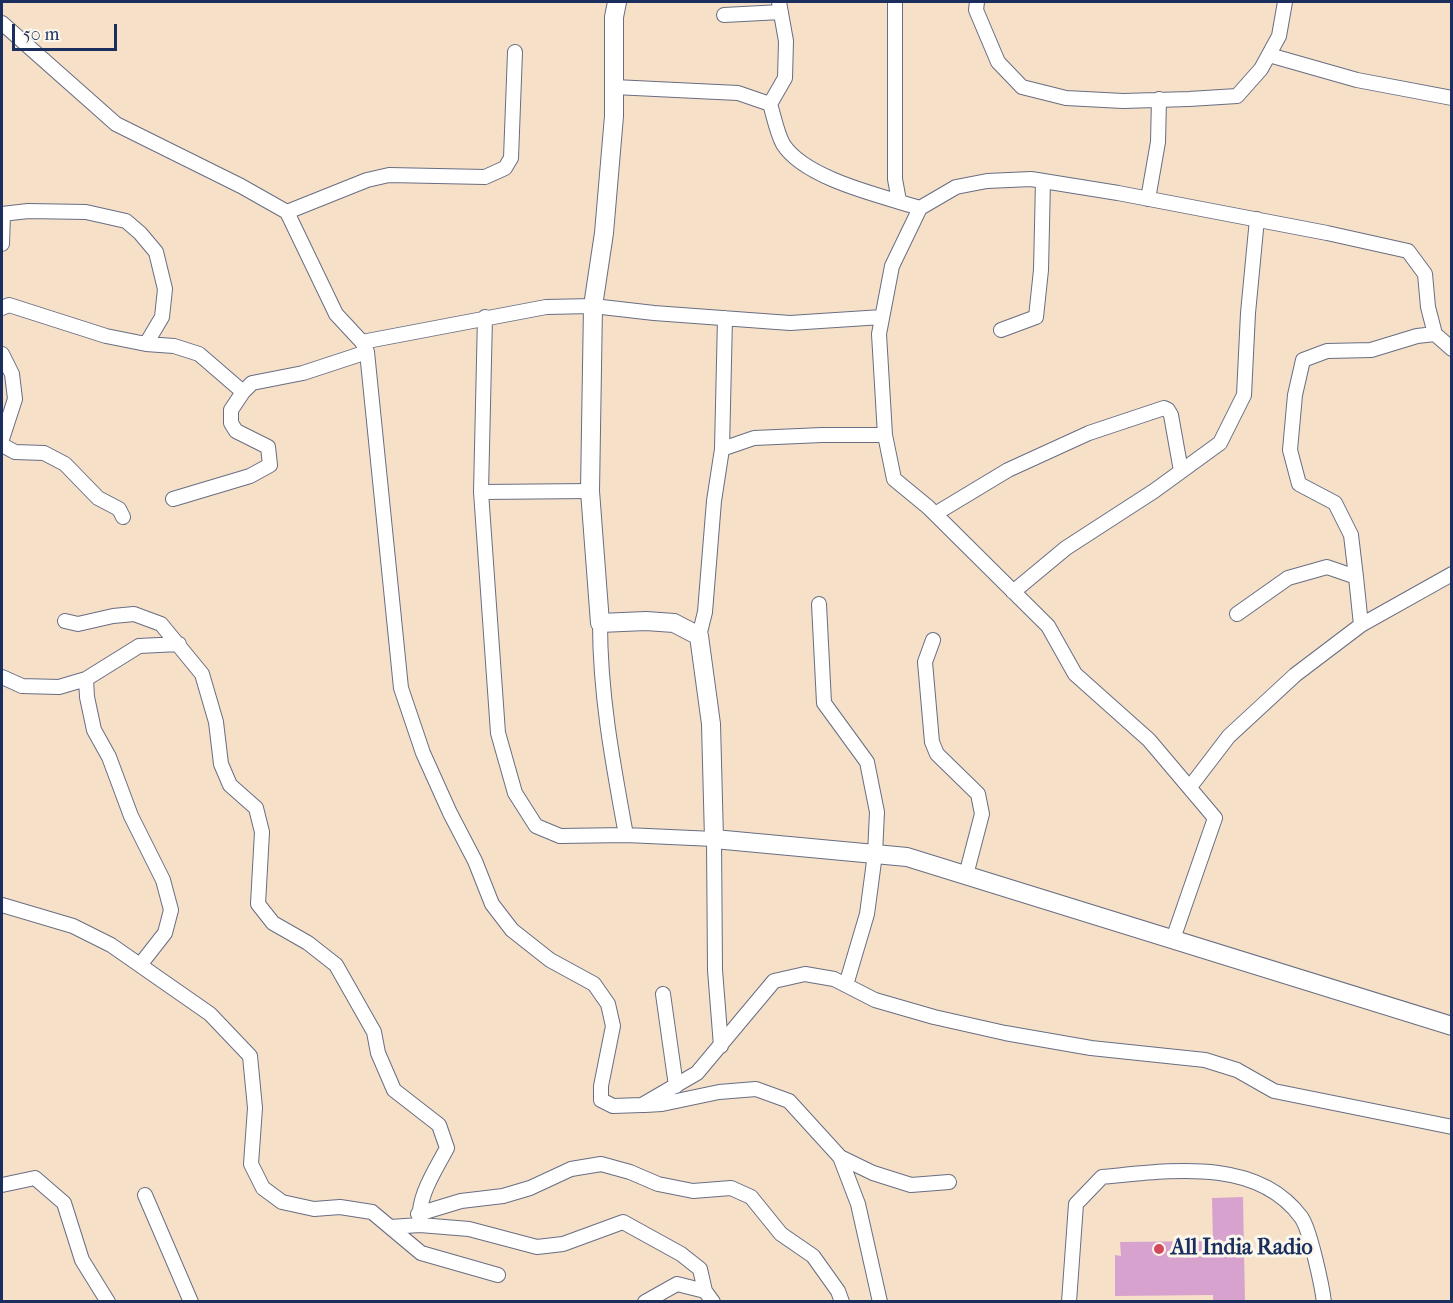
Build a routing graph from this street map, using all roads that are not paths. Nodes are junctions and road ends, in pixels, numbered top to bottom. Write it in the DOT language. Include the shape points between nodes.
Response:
graph roads {
  1 [pos="617,2"];
  2 [pos="895,2"];
  3 [pos="977,2"];
  4 [pos="1285,2"];
  5 [pos="780,7"];
  6 [pos="724,15"];
  7 [pos="2,23"];
  8 [pos="515,52"];
  9 [pos="1269,55"];
  10 [pos="614,87"];
  11 [pos="1452,98"];
  12 [pos="1159,99"];
  13 [pos="770,104"];
  14 [pos="1043,181"];
  15 [pos="1148,199"];
  16 [pos="899,201"];
  17 [pos="920,208"];
  18 [pos="287,212"];
  19 [pos="2,214"];
  20 [pos="1257,219"];
  21 [pos="2,244"];
  22 [pos="593,306"];
  23 [pos="2,308"];
  24 [pos="485,317"];
  25 [pos="882,317"];
  26 [pos="725,318"];
  27 [pos="1001,330"];
  28 [pos="1435,334"];
  29 [pos="146,344"];
  30 [pos="365,347"];
  31 [pos="1452,349"];
  32 [pos="2,354"];
  33 [pos="243,392"];
  34 [pos="3,430"];
  35 [pos="885,435"];
  36 [pos="2,445"];
  37 [pos="722,449"];
  38 [pos="1181,471"];
  39 [pos="590,491"];
  40 [pos="481,492"];
  41 [pos="173,499"];
  42 [pos="935,514"];
  43 [pos="123,517"];
  44 [pos="1452,574"];
  45 [pos="1356,577"];
  46 [pos="1013,592"];
  47 [pos="819,604"];
  48 [pos="1237,614"];
  49 [pos="65,621"];
  50 [pos="600,623"];
  51 [pos="1361,625"];
  52 [pos="699,636"];
  53 [pos="933,640"];
  54 [pos="179,644"];
  55 [pos="2,677"];
  56 [pos="86,679"];
  57 [pos="1190,787"];
  58 [pos="626,835"];
  59 [pos="714,839"];
  60 [pos="875,854"];
  61 [pos="966,875"];
  62 [pos="2,905"];
  63 [pos="1173,939"];
  64 [pos="140,964"];
  65 [pos="846,985"];
  66 [pos="663,994"];
  67 [pos="1452,1026"];
  68 [pos="721,1046"];
  69 [pos="676,1086"];
  70 [pos="642,1105"];
  71 [pos="1452,1127"];
  72 [pos="840,1157"];
  73 [pos="950,1182"];
  74 [pos="2,1185"];
  75 [pos="145,1195"];
  76 [pos="419,1219"];
  77 [pos="390,1227"];
  78 [pos="498,1275"];
  79 [pos="709,1296"];
  80 [pos="108,1302"];
  81 [pos="191,1302"];
  82 [pos="645,1302"];
  83 [pos="843,1302"];
  84 [pos="880,1302"];
  85 [pos="1069,1302"];
  86 [pos="1324,1302"];
  1 -- 10 [label="street"];
  2 -- 16 [label="street"];
  3 -- 12 [label="street" via="976,10 998,63 1022,87 1066,98"];
  4 -- 9 [label="street" via="1279,36"];
  5 -- 6 [label="street"];
  5 -- 13 [label="street" via="786,41 785,78"];
  7 -- 18 [label="street" via="116,124"];
  8 -- 18 [label="street" via="511,158 505,168 485,177 389,175"];
  9 -- 11 [label="street" via="1357,81"];
  9 -- 12 [label="street" via="1236,96"];
  10 -- 13 [label="street" via="738,93"];
  10 -- 22 [label="street" via="604,232"];
  12 -- 15 [label="street" via="1158,142"];
  13 -- 16 [label="street" via="783,144 802,164 844,184"];
  14 -- 15 [label="street"];
  14 -- 17 [label="street" via="987,181 956,187"];
  14 -- 27 [label="street" via="1036,317"];
  15 -- 20 [label="street"];
  16 -- 17 [label="street"];
  17 -- 25 [label="street" via="892,266"];
  18 -- 30 [label="street" via="336,314"];
  19 -- 21 [label="street"];
  19 -- 29 [label="street" via="86,212 126,221 140,233 156,252 165,289 162,318"];
  20 -- 28 [label="street" via="1408,251 1425,274"];
  20 -- 38 [label="street" via="1244,395 1220,443"];
  22 -- 24 [label="street" via="546,307"];
  22 -- 26 [label="street"];
  22 -- 39 [label="street"];
  23 -- 29 [label="street" via="9,305 106,336"];
  24 -- 30 [label="street"];
  24 -- 40 [label="street"];
  25 -- 26 [label="street" via="790,323"];
  25 -- 35 [label="street" via="879,334"];
  26 -- 37 [label="street"];
  28 -- 31 [label="street"];
  28 -- 45 [label="street" via="1371,350 1327,351 1303,360 1290,450 1299,484 1335,503 1351,535"];
  29 -- 33 [label="street" via="174,346 199,354"];
  30 -- 33 [label="street" via="303,373 252,383"];
  30 -- 70 [label="street" via="402,688 423,753 492,904 512,930 550,960 594,984 608,1004 613,1026 601,1100 613,1106"];
  32 -- 34 [label="street" via="12,374 15,399"];
  33 -- 41 [label="street" via="231,410 231,423 236,431 268,447 270,465 250,476"];
  35 -- 37 [label="street" via="754,438"];
  35 -- 42 [label="street" via="894,479"];
  36 -- 43 [label="street" via="15,452 44,453 64,464 98,498 119,509"];
  37 -- 52 [label="street" via="705,612"];
  38 -- 42 [label="street" via="1171,415 1164,408 1089,433 1018,465"];
  38 -- 46 [label="street" via="1066,548"];
  39 -- 40 [label="street"];
  39 -- 50 [label="street"];
  40 -- 58 [label="street" via="498,733 515,793 536,826 560,836"];
  42 -- 46 [label="street"];
  44 -- 51 [label="street"];
  45 -- 48 [label="street" via="1327,567 1288,578"];
  45 -- 51 [label="street"];
  46 -- 57 [label="street" via="1048,626 1076,674 1149,740"];
  47 -- 60 [label="street" via="824,704 867,762 877,812"];
  49 -- 54 [label="street" via="78,624 134,614 161,624"];
  50 -- 52 [label="street" via="674,622"];
  50 -- 58 [label="street" via="607,732"];
  51 -- 57 [label="street" via="1295,675 1229,736"];
  52 -- 59 [label="street" via="711,724"];
  53 -- 61 [label="street" via="925,662 932,742 937,754 978,794 982,814"];
  54 -- 56 [label="street" via="139,646"];
  54 -- 76 [label="street" via="202,674 216,722 221,764 230,785 256,808 262,832 258,904 273,923 336,965 374,1032 378,1053 394,1090 438,1125 447,1148 427,1186"];
  55 -- 56 [label="street" via="22,686 50,687"];
  56 -- 64 [label="street" via="94,730 163,880 171,910 165,933"];
  57 -- 63 [label="street" via="1215,818"];
  58 -- 59 [label="street"];
  59 -- 60 [label="street"];
  59 -- 68 [label="street" via="715,970"];
  60 -- 61 [label="street" via="907,857"];
  60 -- 65 [label="street" via="867,914"];
  61 -- 63 [label="street"];
  62 -- 64 [label="street" via="73,926"];
  63 -- 67 [label="street"];
  64 -- 77 [label="street" via="210,1014 250,1056 255,1108 251,1164 263,1188 282,1202 314,1209 340,1207 372,1212"];
  65 -- 68 [label="street" via="805,974 774,981"];
  65 -- 71 [label="street" via="875,1000 934,1017 1091,1048 1205,1060 1237,1070 1274,1091"];
  66 -- 69 [label="street"];
  68 -- 69 [label="street" via="698,1073"];
  69 -- 70 [label="street"];
  70 -- 72 [label="street" via="756,1089 789,1101"];
  72 -- 73 [label="street" via="911,1185"];
  72 -- 84 [label="street" via="858,1204"];
  74 -- 80 [label="street" via="35,1178 64,1203 82,1260"];
  75 -- 81 [label="street"];
  76 -- 77 [label="street"];
  76 -- 79 [label="street" via="537,1247 563,1244 623,1222 700,1269"];
  76 -- 83 [label="street" via="461,1201 503,1196 571,1169 601,1164 658,1184 693,1191 730,1188 751,1197 781,1234 813,1256"];
  77 -- 78 [label="street" via="421,1253"];
  79 -- 82 [label="street" via="677,1284"];
  85 -- 86 [label="street" via="1076,1204 1102,1177 1172,1171 1236,1175 1274,1191 1302,1218"];
}
